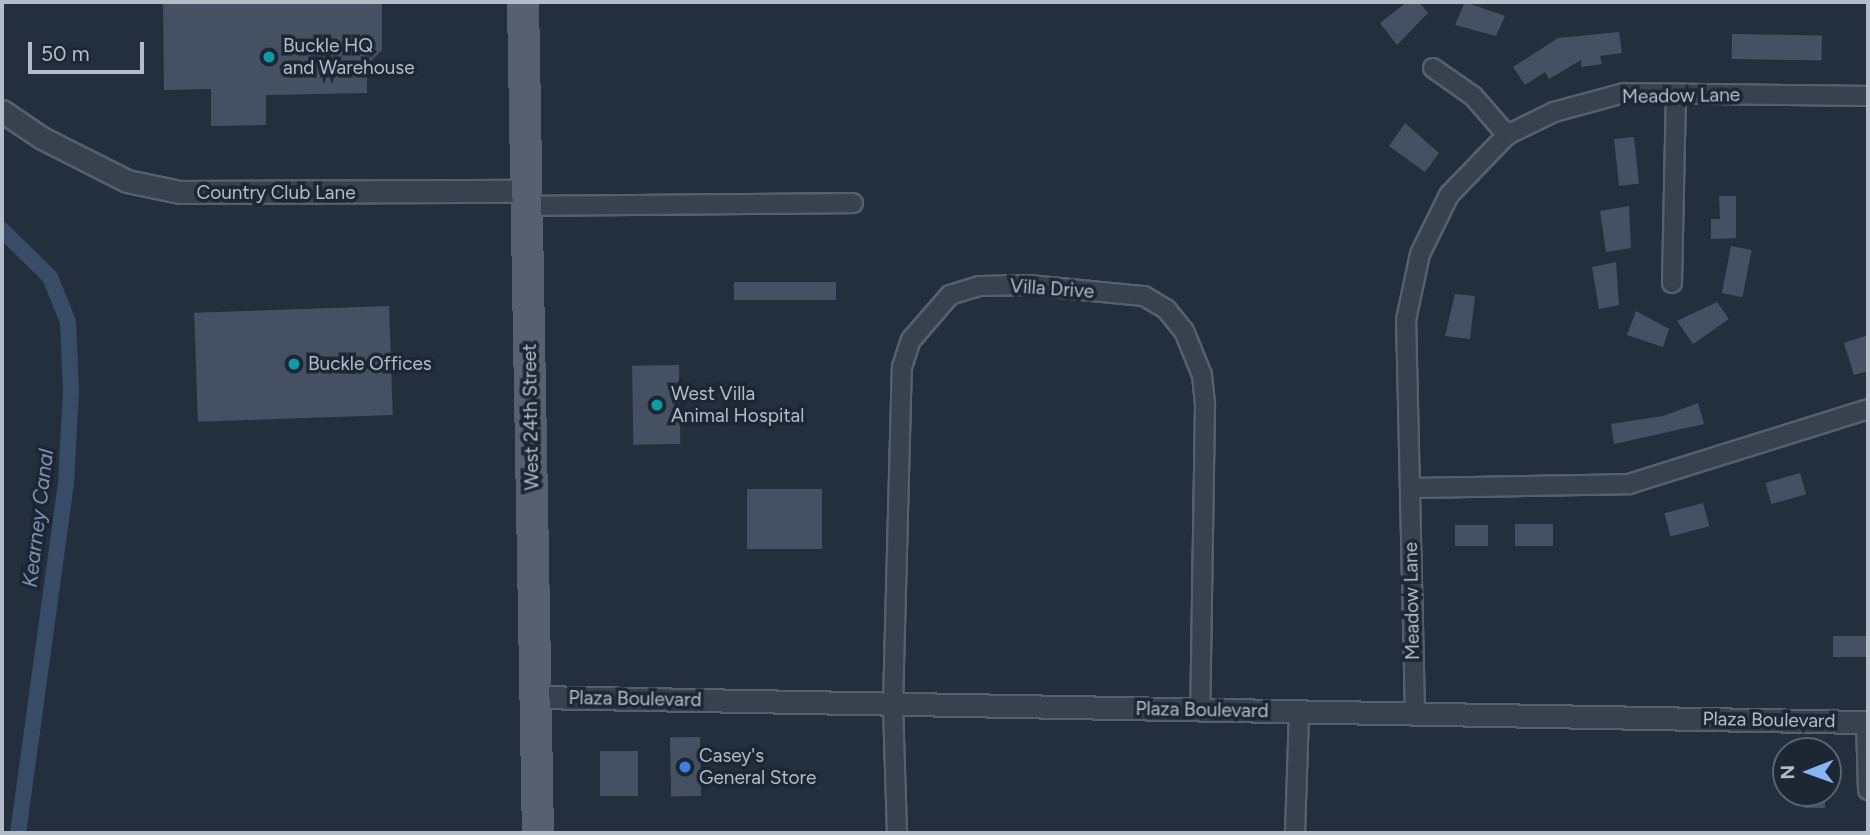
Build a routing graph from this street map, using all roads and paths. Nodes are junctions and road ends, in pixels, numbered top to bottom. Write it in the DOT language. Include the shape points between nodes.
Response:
graph roads {
  1 [pos="523,2"];
  2 [pos="1433,68"];
  3 [pos="1676,94"];
  4 [pos="1868,96"];
  5 [pos="2,111"];
  6 [pos="1507,135"];
  7 [pos="528,198"];
  8 [pos="853,203"];
  9 [pos="1672,283"];
  10 [pos="1868,409"];
  11 [pos="1410,488"];
  12 [pos="536,697"];
  13 [pos="893,704"];
  14 [pos="1200,710"];
  15 [pos="1299,712"];
  16 [pos="1415,713"];
  17 [pos="1867,722"];
  18 [pos="1868,790"];
  19 [pos="538,833"];
  20 [pos="897,833"];
  21 [pos="1295,833"];
  1 -- 7 [label="main road, West 24th Street"];
  2 -- 6 [label="street" via="1473,96"];
  3 -- 4 [label="street, Meadow Lane"];
  3 -- 6 [label="street, Meadow Lane" via="1624,93 1554,112"];
  3 -- 9 [label="street"];
  5 -- 7 [label="street, Country Club Lane" via="42,138 127,181 180,192"];
  6 -- 11 [label="street, Meadow Lane" via="1449,195 1420,254 1406,320"];
  7 -- 8 [label="street"];
  7 -- 12 [label="main road, West 24th Street"];
  10 -- 11 [label="street" via="1629,484"];
  11 -- 16 [label="street, Meadow Lane"];
  12 -- 13 [label="street, Plaza Boulevard"];
  12 -- 19 [label="main road, West 24th Street"];
  13 -- 14 [label="street, Plaza Boulevard"];
  13 -- 14 [label="street, Villa Drive" via="902,367 911,340 950,295 980,286 1029,285 1144,296 1166,309 1184,331 1202,374"];
  13 -- 20 [label="street, Villa Drive"];
  14 -- 15 [label="street, Plaza Boulevard"];
  15 -- 16 [label="street, Plaza Boulevard"];
  15 -- 21 [label="street"];
  16 -- 17 [label="street, Plaza Boulevard"];
  17 -- 18 [label="street"];
}
